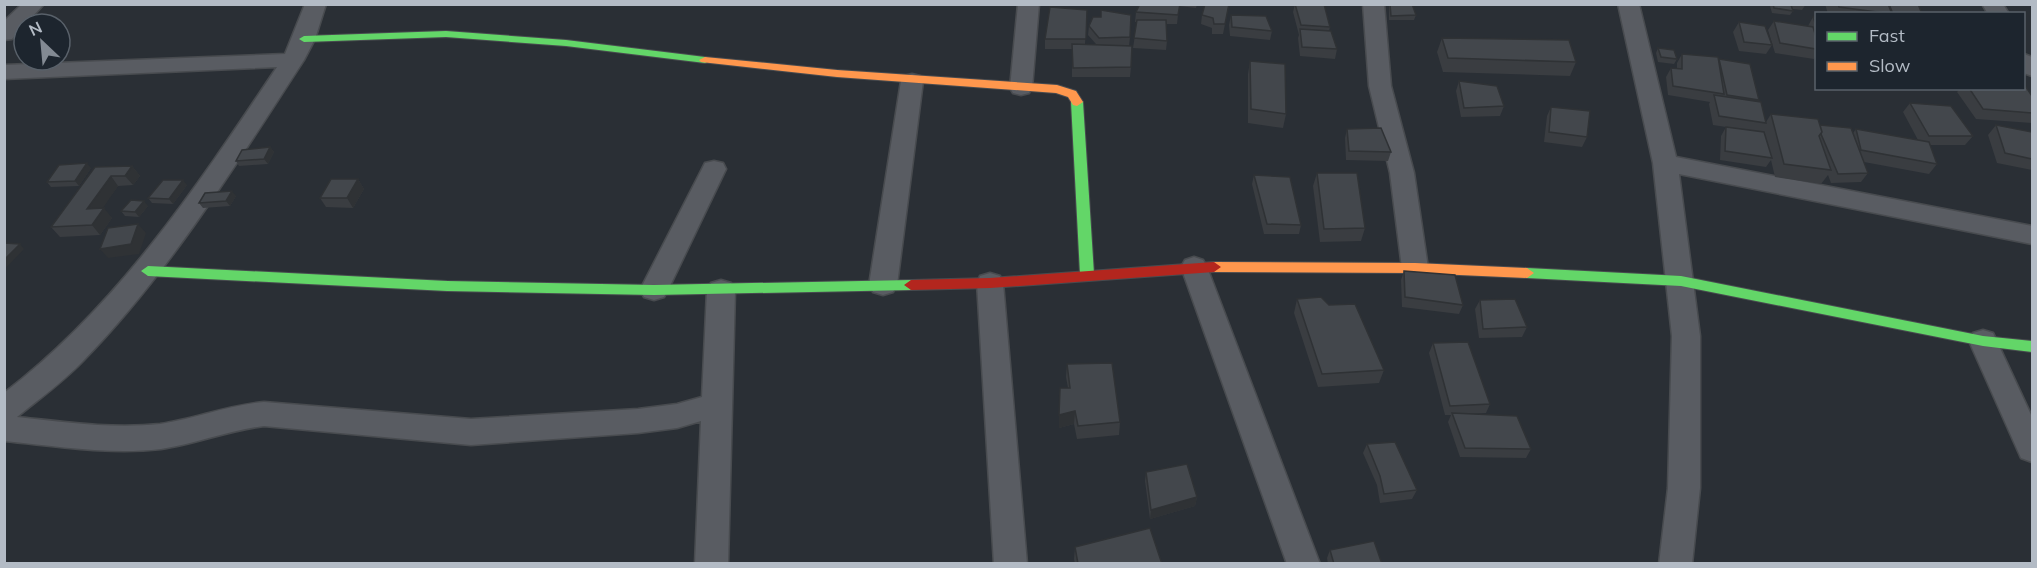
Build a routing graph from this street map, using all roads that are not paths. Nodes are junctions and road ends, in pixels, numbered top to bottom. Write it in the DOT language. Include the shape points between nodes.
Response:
graph roads {
  1 [pos="34,4"];
  2 [pos="316,4"];
  3 [pos="1029,4"];
  4 [pos="1373,4"];
  5 [pos="1628,4"];
  6 [pos="4,34"];
  7 [pos="299,49"];
  8 [pos="4,72"];
  9 [pos="912,81"];
  10 [pos="1021,88"];
  11 [pos="1665,163"];
  12 [pos="714,169"];
  13 [pos="2032,235"];
  14 [pos="1194,267"];
  15 [pos="1415,268"];
  16 [pos="148,271"];
  17 [pos="1087,274"];
  18 [pos="1681,281"];
  19 [pos="990,283"];
  20 [pos="883,285"];
  21 [pos="654,290"];
  22 [pos="721,290"];
  23 [pos="1983,340"];
  24 [pos="2032,347"];
  25 [pos="716,405"];
  26 [pos="4,410"];
  27 [pos="4,428"];
  28 [pos="2032,449"];
  29 [pos="711,564"];
  30 [pos="1011,564"];
  31 [pos="1304,564"];
  32 [pos="1676,564"];
  1 -- 6 [label="street"];
  2 -- 7 [label="street"];
  3 -- 10 [label="street"];
  4 -- 15 [label="street" via="1380,86 1402,173"];
  5 -- 11 [label="street"];
  7 -- 8 [label="street"];
  7 -- 9 [label="street" via="446,34 566,43 792,71"];
  7 -- 16 [label="street"];
  9 -- 10 [label="street"];
  9 -- 20 [label="street"];
  10 -- 17 [label="street" via="1057,88 1072,94 1077,104"];
  11 -- 13 [label="street"];
  11 -- 18 [label="street"];
  12 -- 21 [label="street"];
  14 -- 15 [label="street"];
  14 -- 17 [label="street"];
  14 -- 31 [label="street"];
  15 -- 18 [label="street"];
  16 -- 21 [label="street" via="447,286"];
  16 -- 26 [label="street" via="73,353"];
  17 -- 19 [label="street"];
  18 -- 23 [label="street"];
  18 -- 32 [label="street" via="1686,336 1684,488"];
  19 -- 20 [label="street"];
  19 -- 30 [label="street"];
  20 -- 22 [label="street"];
  21 -- 22 [label="street"];
  22 -- 25 [label="street"];
  23 -- 24 [label="street"];
  23 -- 28 [label="street"];
  25 -- 27 [label="street" via="638,421 471,432 264,414 235,417 159,436 81,435"];
  25 -- 29 [label="street"];
}
